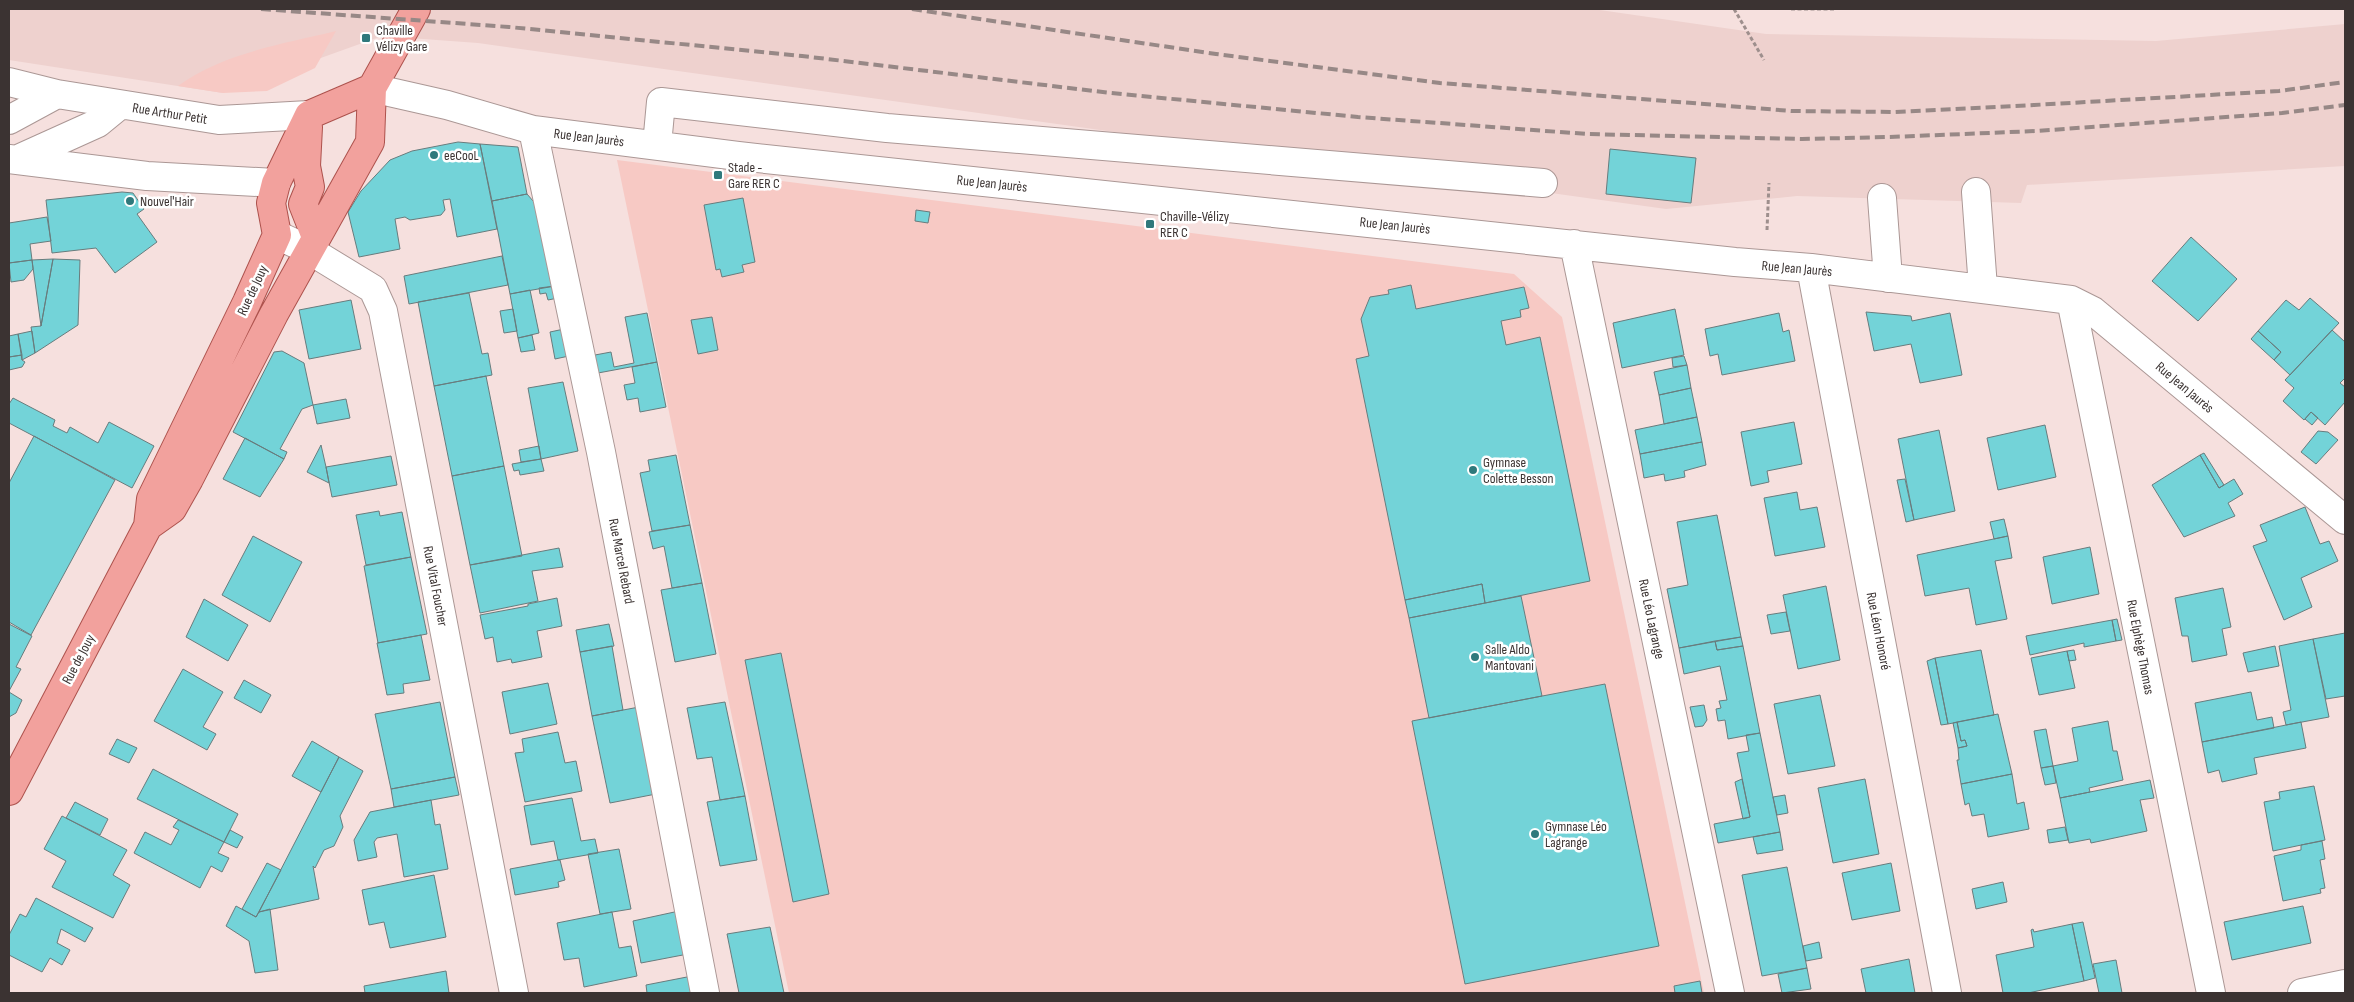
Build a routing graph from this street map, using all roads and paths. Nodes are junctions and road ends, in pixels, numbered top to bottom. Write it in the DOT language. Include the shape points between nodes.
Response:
graph roads {
  1 [pos="416,9"];
  2 [pos="1734,9"];
  3 [pos="1791,9"];
  4 [pos="1836,9"];
  5 [pos="1764,60"];
  6 [pos="9,82"];
  7 [pos="372,88"];
  8 [pos="57,94"];
  9 [pos="120,105"];
  10 [pos="309,116"];
  11 [pos="9,120"];
  12 [pos="533,130"];
  13 [pos="657,146"];
  14 [pos="11,166"];
  15 [pos="276,183"];
  16 [pos="1543,183"];
  17 [pos="1769,183"];
  18 [pos="1976,192"];
  19 [pos="1882,198"];
  20 [pos="277,235"];
  21 [pos="313,243"];
  22 [pos="1574,244"];
  23 [pos="1765,265"];
  24 [pos="1812,268"];
  25 [pos="1888,278"];
  26 [pos="1983,288"];
  27 [pos="2071,300"];
  28 [pos="2345,520"];
  29 [pos="148,526"];
  30 [pos="12,778"];
  31 [pos="2345,984"];
  32 [pos="514,993"];
  33 [pos="705,993"];
  34 [pos="1730,993"];
  35 [pos="1947,993"];
  36 [pos="2211,993"];
  37 [pos="2302,993"];
  1 -- 7 [label="main road, Rue de Jouy"];
  2 -- 5 [label="path"];
  3 -- 4 [label="path"];
  6 -- 8 [label="street"];
  7 -- 10 [label="main road"];
  7 -- 12 [label="street, Rue Jean Jaurès"];
  7 -- 21 [label="main road, Rue de Jouy" via="370,142"];
  8 -- 9 [label="street"];
  8 -- 11 [label="street"];
  9 -- 10 [label="street, Rue Arthur Petit" via="219,120"];
  9 -- 14 [label="street, Rue Arthur Petit" via="98,123"];
  10 -- 15 [label="main road"];
  10 -- 21 [label="main road" via="306,166 310,187 303,204"];
  12 -- 13 [label="street, Rue Jean Jaurès"];
  12 -- 33 [label="street, Rue Marcel Rebard" via="601,452"];
  13 -- 16 [label="street" via="661,102 887,128"];
  13 -- 22 [label="street, Rue Jean Jaurès"];
  14 -- 15 [label="street, Rue Arthur Petit"];
  15 -- 20 [label="main road" via="271,203"];
  17 -- 23 [label="path"];
  18 -- 26 [label="street"];
  19 -- 25 [label="street"];
  20 -- 21 [label="street, Rue Vital Foucher"];
  20 -- 29 [label="main road, Rue de Jouy" via="151,499"];
  21 -- 29 [label="main road, Rue de Jouy" via="172,510"];
  21 -- 32 [label="street, Rue Vital Foucher" via="372,289 383,310"];
  22 -- 23 [label="street, Rue Jean Jaurès"];
  22 -- 34 [label="street, Rue Léo Lagrange"];
  23 -- 24 [label="street, Rue Jean Jaurès"];
  24 -- 25 [label="street, Rue Jean Jaurès"];
  24 -- 35 [label="street, Rue Léon Honoré"];
  25 -- 26 [label="street, Rue Jean Jaurès"];
  26 -- 27 [label="street, Rue Jean Jaurès"];
  27 -- 28 [label="street, Rue Jean Jaurès" via="2093,311"];
  27 -- 36 [label="street, Rue Elphège Thomas"];
  29 -- 30 [label="main road, Rue de Jouy"];
  31 -- 37 [label="street"];
}
